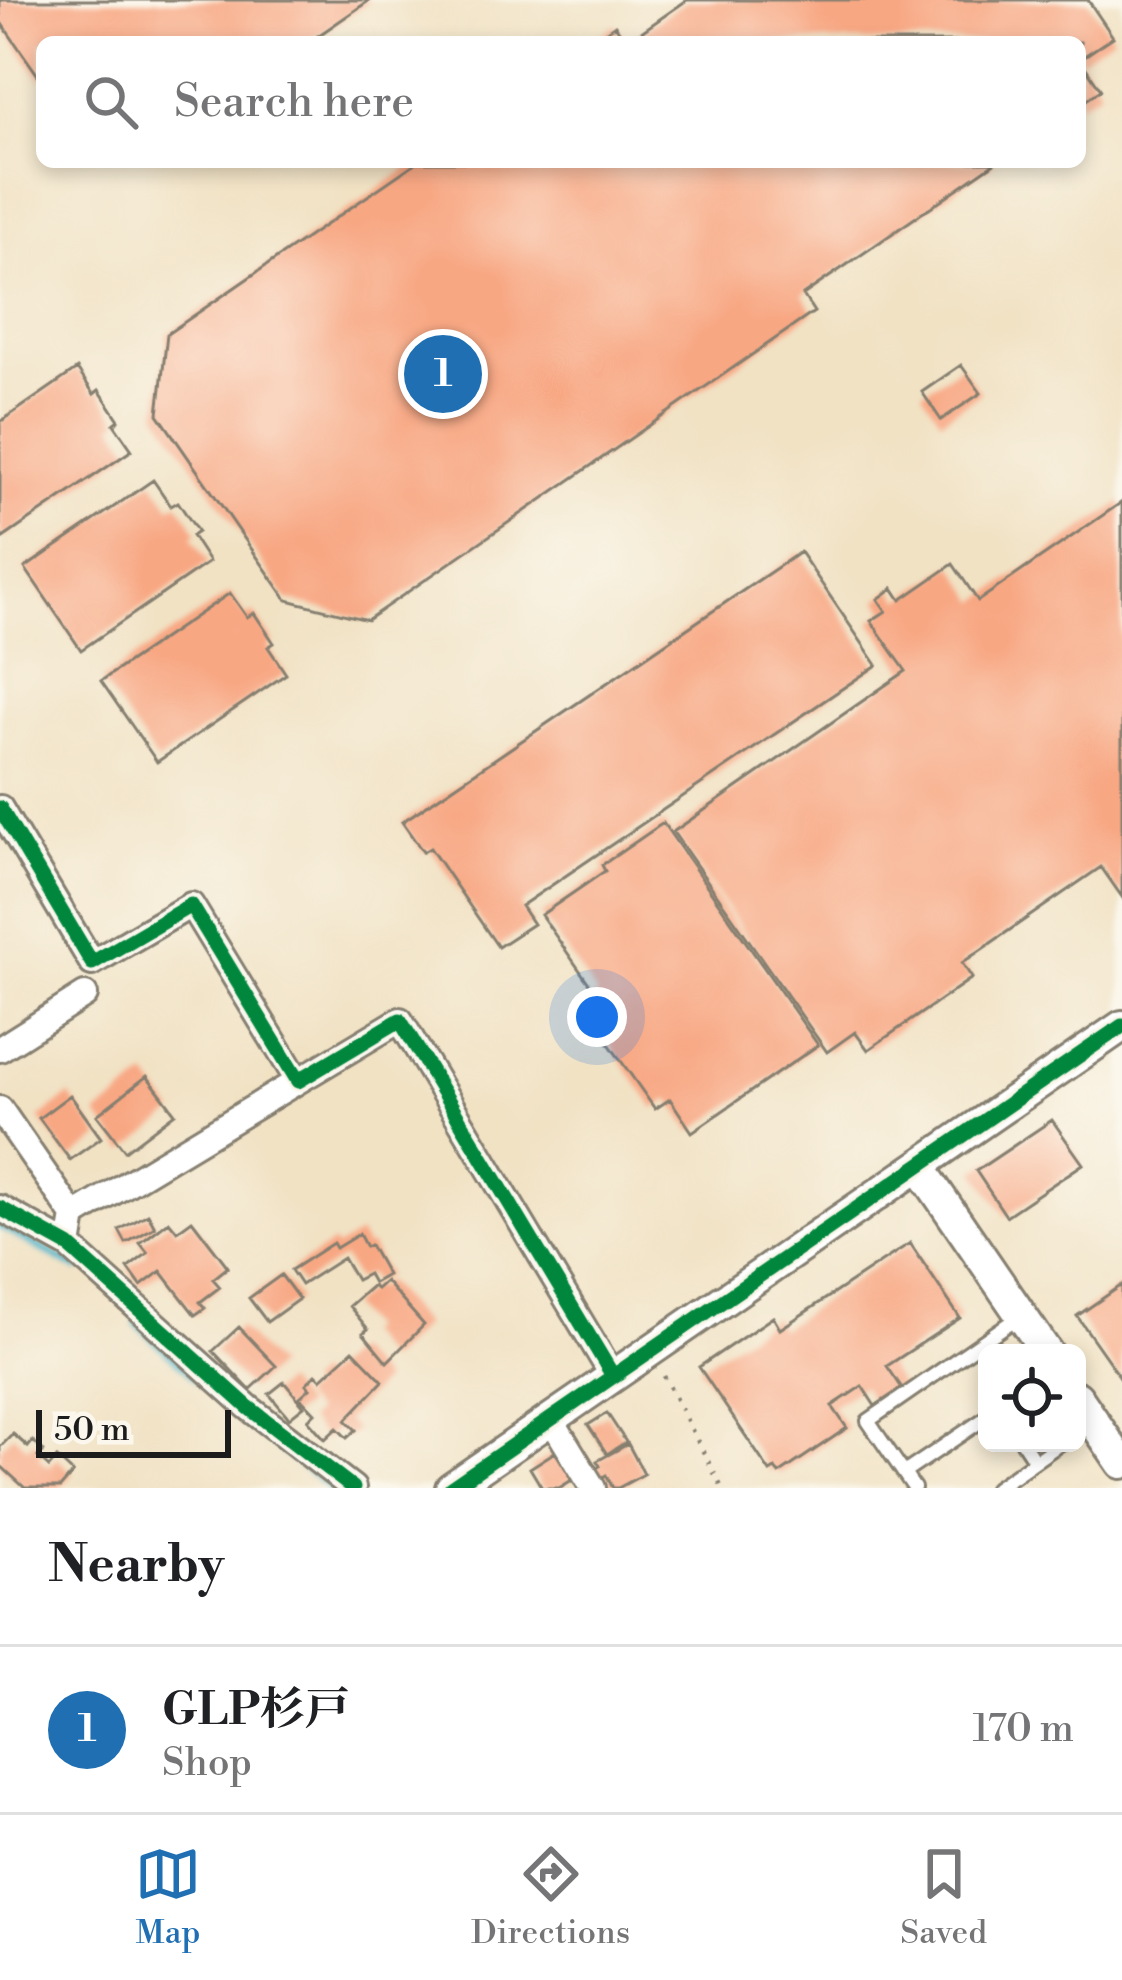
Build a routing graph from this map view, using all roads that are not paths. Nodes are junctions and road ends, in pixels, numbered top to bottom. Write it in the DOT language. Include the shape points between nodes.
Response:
graph roads {
  1 [pos="0,808"];
  2 [pos="85,995"];
  3 [pos="1122,1027"];
  4 [pos="0,1049"];
  5 [pos="298,1081"];
  6 [pos="0,1109"];
  7 [pos="919,1166"];
  8 [pos="0,1208"];
  9 [pos="74,1216"];
  10 [pos="69,1246"];
  11 [pos="1021,1315"];
  12 [pos="1041,1344"];
  13 [pos="613,1376"];
  14 [pos="551,1419"];
  15 [pos="1086,1422"];
  16 [pos="978,1424"];
  17 [pos="1029,1452"];
  18 [pos="1048,1452"];
  19 [pos="1035,1461"];
  20 [pos="1122,1463"];
  21 [pos="904,1474"];
  22 [pos="353,1488"];
  23 [pos="451,1488"];
  24 [pos="593,1488"];
  25 [pos="914,1488"];
  26 [pos="996,1488"];
  1 -- 5 [label="street" via="92,963 191,904"];
  2 -- 4 [label="street"];
  3 -- 7 [label="street"];
  5 -- 9 [label="street"];
  5 -- 13 [label="street" via="400,1021"];
  6 -- 9 [label="street"];
  7 -- 11 [label="street"];
  7 -- 13 [label="street"];
  8 -- 10 [label="street"];
  9 -- 10 [label="street"];
  10 -- 22 [label="street" via="248,1408"];
  11 -- 12 [label="street"];
  11 -- 21 [label="lane" via="868,1421"];
  13 -- 14 [label="street"];
  14 -- 23 [label="street"];
  14 -- 24 [label="street"];
  15 -- 20 [label="street"];
  16 -- 21 [label="lane"];
  17 -- 19 [label="lane"];
  18 -- 19 [label="lane"];
  19 -- 26 [label="lane"];
  21 -- 25 [label="lane"];
}
